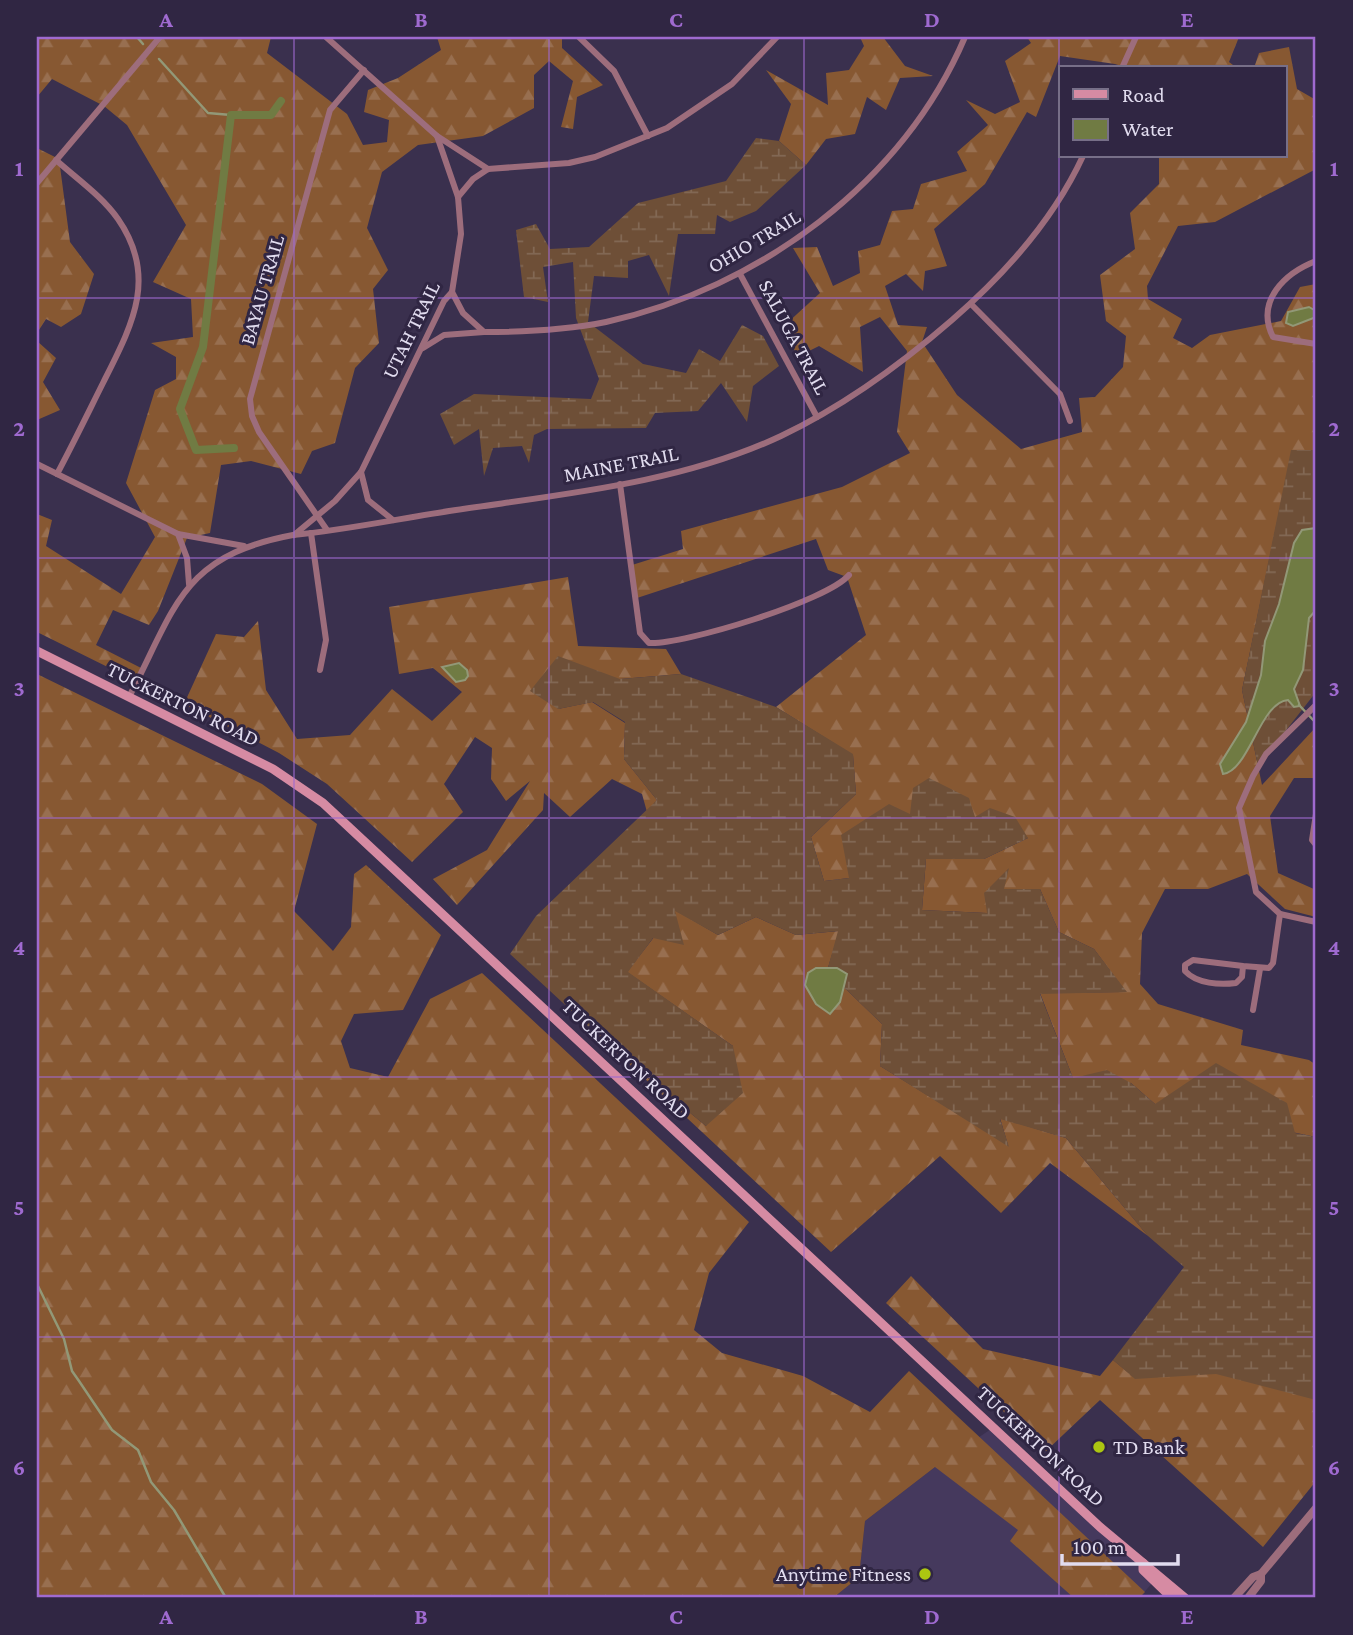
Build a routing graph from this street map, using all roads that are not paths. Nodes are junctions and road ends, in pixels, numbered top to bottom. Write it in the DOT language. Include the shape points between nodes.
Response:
graph roads {
  1 [pos="160,37"];
  2 [pos="326,37"];
  3 [pos="579,37"];
  4 [pos="777,37"];
  5 [pos="965,37"];
  6 [pos="1136,37"];
  7 [pos="1123,66"];
  8 [pos="363,70"];
  9 [pos="437,136"];
  10 [pos="648,136"];
  11 [pos="1082,158"];
  12 [pos="56,160"];
  13 [pos="488,169"];
  14 [pos="37,183"];
  15 [pos="458,197"];
  16 [pos="1316,261"];
  17 [pos="740,274"];
  18 [pos="452,292"];
  19 [pos="971,304"];
  20 [pos="484,332"];
  21 [pos="1316,344"];
  22 [pos="421,349"];
  23 [pos="817,417"];
  24 [pos="1070,421"];
  25 [pos="37,464"];
  26 [pos="360,472"];
  27 [pos="57,474"];
  28 [pos="620,484"];
  29 [pos="318,516"];
  30 [pos="393,520"];
  31 [pos="327,530"];
  32 [pos="311,533"];
  33 [pos="178,534"];
  34 [pos="293,535"];
  35 [pos="246,546"];
  36 [pos="849,575"];
  37 [pos="189,584"];
  38 [pos="37,651"];
  39 [pos="320,670"];
  40 [pos="128,697"];
  41 [pos="1316,705"];
  42 [pos="1316,814"];
  43 [pos="1316,845"];
  44 [pos="1280,914"];
  45 [pos="1316,922"];
  46 [pos="1243,966"];
  47 [pos="1260,969"];
  48 [pos="1253,1010"];
  49 [pos="1316,1508"];
  50 [pos="1143,1563"];
  51 [pos="1261,1574"];
  52 [pos="1172,1598"];
  53 [pos="1185,1598"];
  54 [pos="1234,1598"];
  55 [pos="1248,1598"];
  1 -- 12 [label="street"];
  2 -- 8 [label="street, UTAH TRAIL"];
  3 -- 10 [label="street" via="614,71"];
  4 -- 10 [label="street" via="723,92 685,119"];
  5 -- 17 [label="street, OHIO TRAIL" via="907,134 870,176 803,233"];
  6 -- 7 [label="street"];
  8 -- 9 [label="street, UTAH TRAIL"];
  8 -- 29 [label="street, BAYAU TRAIL" via="330,110 250,399 259,432"];
  9 -- 13 [label="street, UTAH TRAIL"];
  9 -- 15 [label="street, UTAH TRAIL"];
  10 -- 13 [label="street" via="569,163"];
  11 -- 19 [label="street, MAINE TRAIL" via="1072,181 1023,250"];
  12 -- 14 [label="street"];
  12 -- 27 [label="street" via="117,218 131,241 139,281 129,331"];
  13 -- 15 [label="street"];
  15 -- 18 [label="street, UTAH TRAIL" via="461,234"];
  16 -- 21 [label="street" via="1284,278 1268,307 1268,326 1273,337"];
  17 -- 20 [label="street, OHIO TRAIL" via="685,299 603,322"];
  17 -- 23 [label="street, SALUGA TRAIL"];
  18 -- 20 [label="street" via="463,313"];
  18 -- 22 [label="street, UTAH TRAIL"];
  19 -- 23 [label="street, MAINE TRAIL" via="908,359"];
  19 -- 24 [label="street" via="1060,394"];
  20 -- 22 [label="street, OHIO TRAIL" via="444,335"];
  22 -- 26 [label="street, UTAH TRAIL"];
  23 -- 28 [label="street, MAINE TRAIL" via="751,449"];
  25 -- 27 [label="street"];
  26 -- 29 [label="street, UTAH TRAIL"];
  26 -- 30 [label="street" via="368,500"];
  27 -- 33 [label="street"];
  28 -- 30 [label="street, MAINE TRAIL"];
  28 -- 36 [label="street" via="640,633 649,643 725,628 817,596"];
  29 -- 31 [label="street"];
  29 -- 34 [label="street, UTAH TRAIL"];
  30 -- 31 [label="street, MAINE TRAIL"];
  31 -- 32 [label="street, MAINE TRAIL"];
  32 -- 34 [label="street, MAINE TRAIL"];
  32 -- 39 [label="street" via="326,640"];
  33 -- 35 [label="street"];
  33 -- 37 [label="street" via="187,558"];
  34 -- 35 [label="street, MAINE TRAIL"];
  35 -- 37 [label="street, MAINE TRAIL" via="208,566"];
  37 -- 40 [label="street, MAINE TRAIL" via="163,624"];
  38 -- 40 [label="main road, TUCKERTON ROAD"];
  40 -- 50 [label="main road, TUCKERTON ROAD" via="273,769 324,803"];
  41 -- 44 [label="street" via="1266,754 1239,808 1253,888"];
  42 -- 43 [label="street" via="1312,840"];
  44 -- 45 [label="street"];
  44 -- 47 [label="street" via="1273,963"];
  46 -- 46 [label="street" via="1242,977 1225,985 1191,978 1185,971 1185,965 1193,960"];
  46 -- 47 [label="street"];
  47 -- 48 [label="street"];
  49 -- 51 [label="street"];
  50 -- 52 [label="main road, TUCKERTON ROAD" via="1143,1570"];
  50 -- 53 [label="main road, TUCKERTON ROAD"];
  51 -- 54 [label="street"];
  51 -- 55 [label="street"];
}
